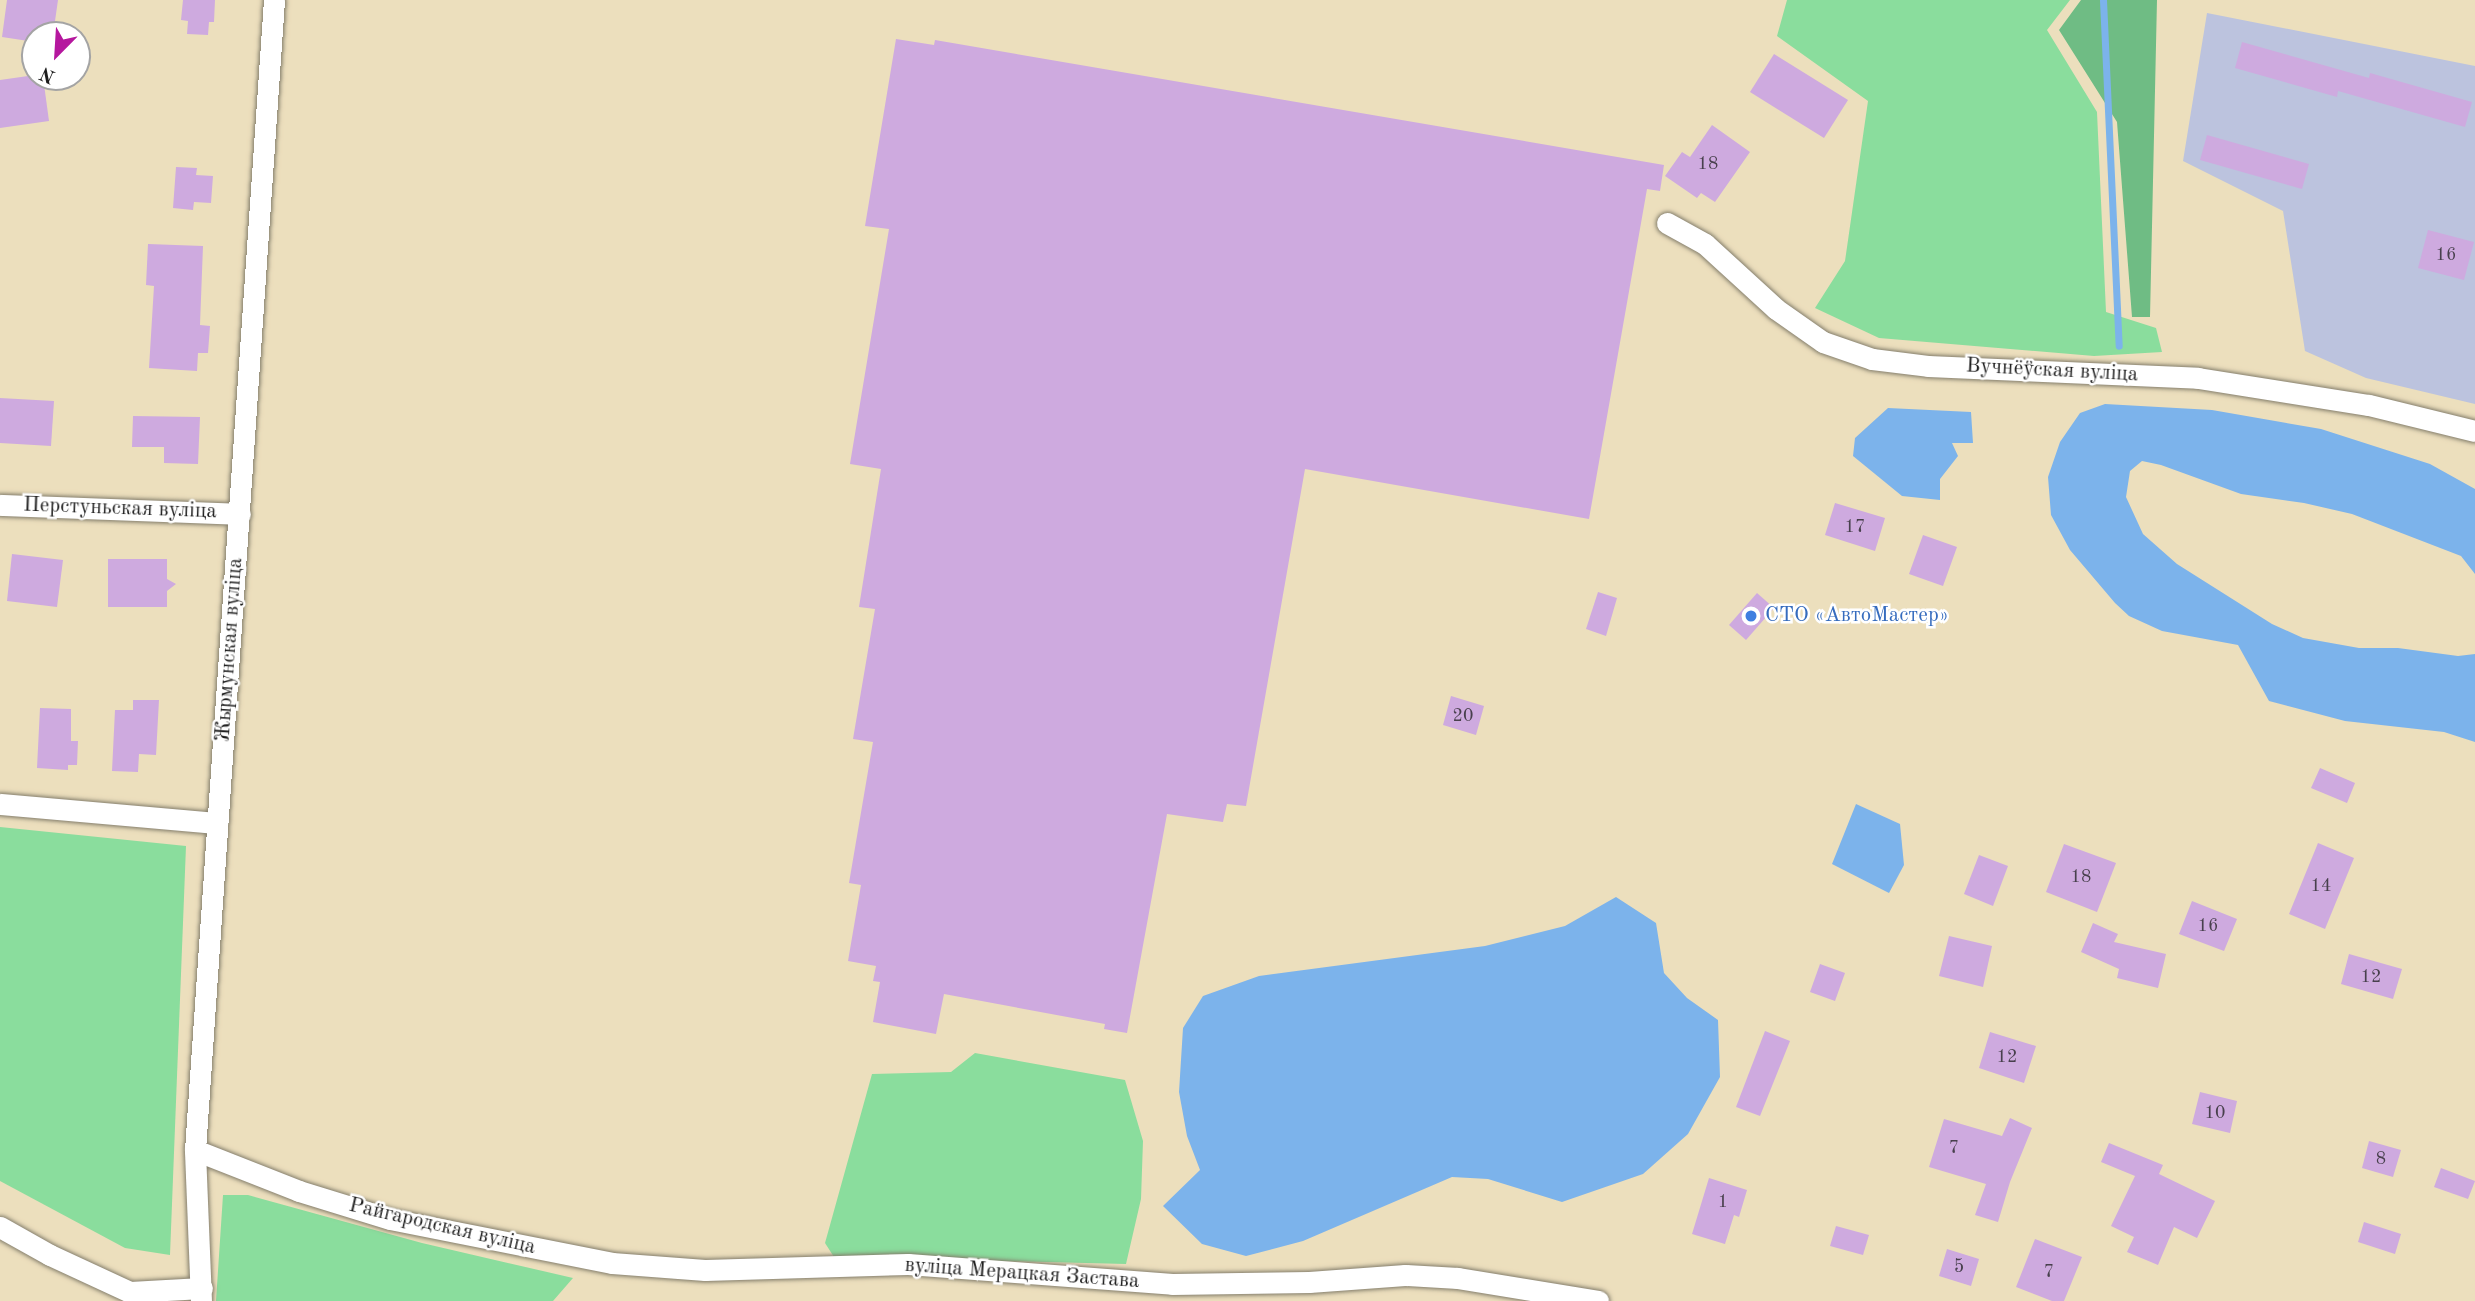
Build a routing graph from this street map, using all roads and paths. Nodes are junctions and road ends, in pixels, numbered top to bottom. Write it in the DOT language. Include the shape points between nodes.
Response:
graph roads {
  1 [pos="274,0"];
  2 [pos="1667,223"];
  3 [pos="2475,432"];
  4 [pos="0,505"];
  5 [pos="240,513"];
  6 [pos="0,804"];
  7 [pos="217,823"];
  8 [pos="195,1150"];
  9 [pos="0,1227"];
  10 [pos="612,1263"];
  11 [pos="202,1294"];
  12 [pos="1598,1301"];
  1 -- 5 [label="street, Жырмунская вуліца"];
  2 -- 3 [label="street, Вучнёўская вуліца" via="1705,244 1776,309 1823,342 1872,359 1928,366 2198,378 2369,405"];
  4 -- 5 [label="street, Перстуньская вуліца"];
  5 -- 7 [label="street, Жырмунская вуліца"];
  6 -- 7 [label="street"];
  7 -- 8 [label="street, Жырмунская вуліца"];
  8 -- 10 [label="street, Райгародская вуліца" via="299,1191 390,1219"];
  8 -- 11 [label="street, Жырмунская вуліца"];
  9 -- 11 [label="street" via="130,1292"];
  10 -- 12 [label="street, вуліца Мерацкая Застава" via="705,1270 908,1264 1172,1284 1405,1275"];
}
